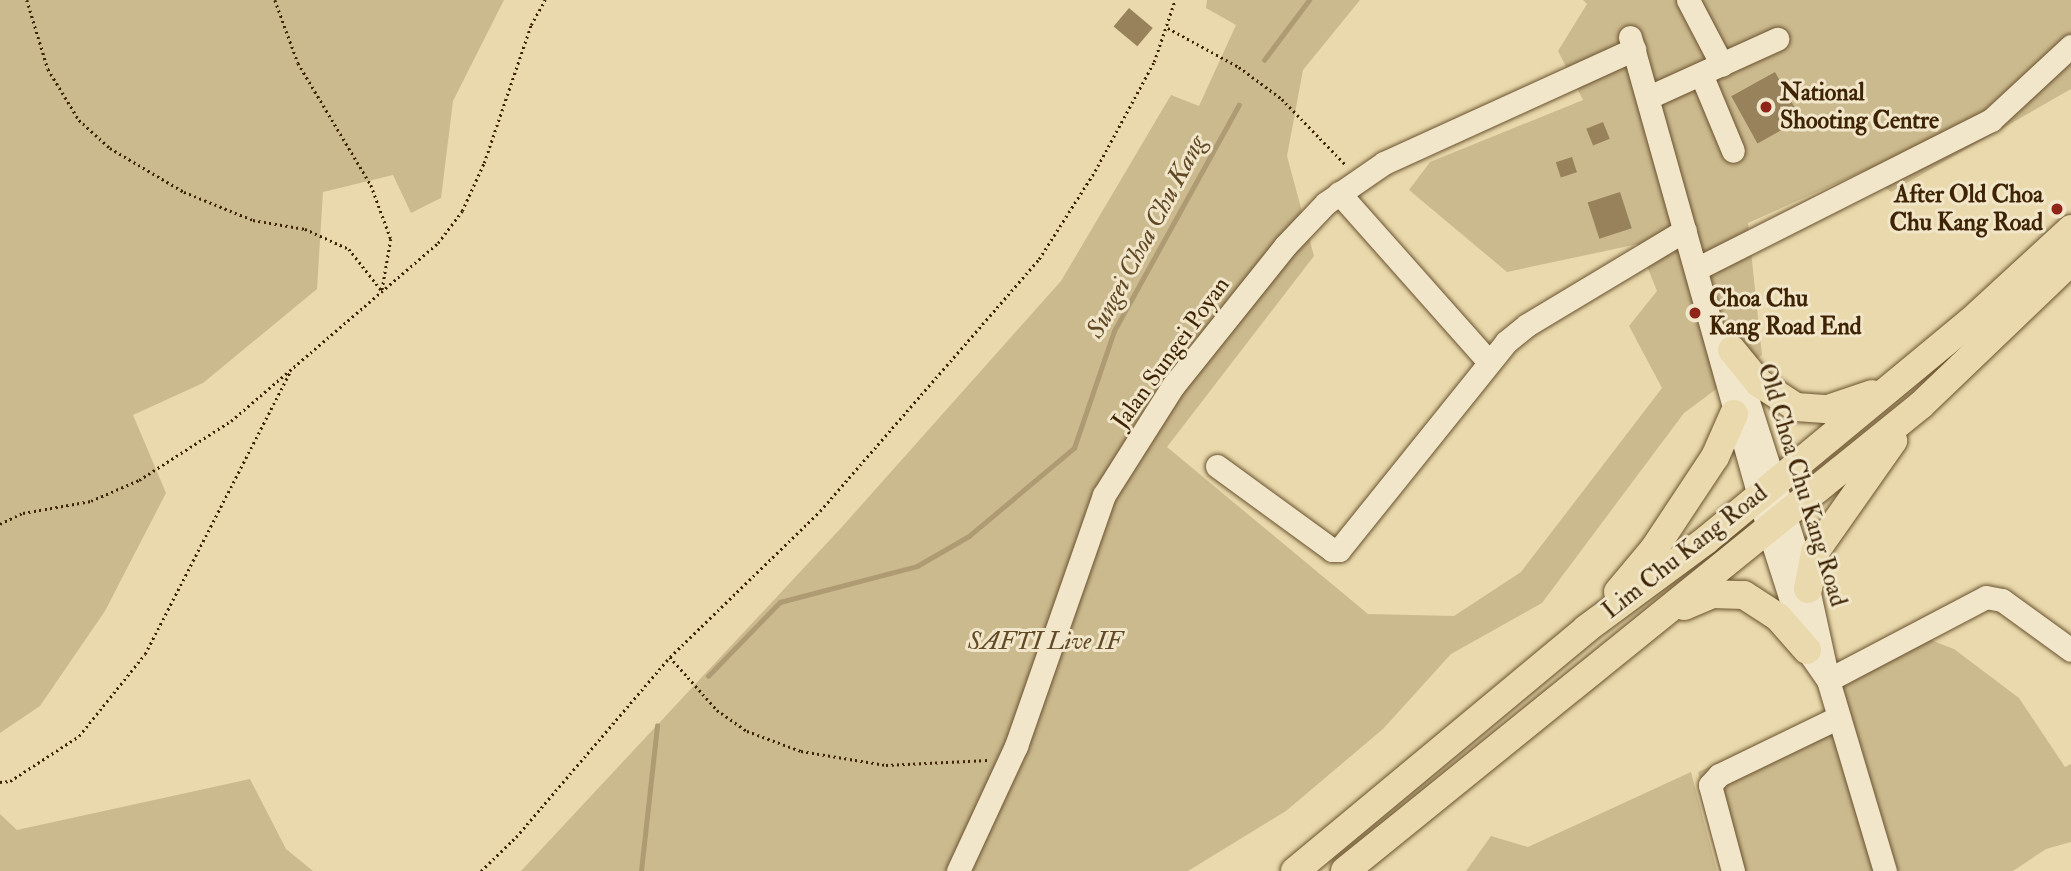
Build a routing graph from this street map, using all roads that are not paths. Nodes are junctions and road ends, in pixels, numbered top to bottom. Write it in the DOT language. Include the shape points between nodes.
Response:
graph roads {
  1 [pos="1688,0"];
  2 [pos="1777,39"];
  3 [pos="1632,43"];
  4 [pos="2071,46"];
  5 [pos="1712,70"];
  6 [pos="1649,97"];
  7 [pos="1733,151"];
  8 [pos="1339,193"];
  9 [pos="2071,229"];
  10 [pos="1685,230"];
  11 [pos="2071,261"];
  12 [pos="1702,266"];
  13 [pos="1732,350"];
  14 [pos="1489,362"];
  15 [pos="1888,388"];
  16 [pos="1920,405"];
  17 [pos="1734,414"];
  18 [pos="1217,466"];
  19 [pos="1767,489"];
  20 [pos="1777,521"];
  21 [pos="1808,589"];
  22 [pos="1586,629"];
  23 [pos="1643,630"];
  24 [pos="1807,650"];
  25 [pos="2071,650"];
  26 [pos="1828,680"];
  27 [pos="1839,717"];
  28 [pos="958,871"];
  29 [pos="1295,871"];
  30 [pos="1345,871"];
  31 [pos="1733,871"];
  32 [pos="1885,871"];
  1 -- 5 [label="street"];
  2 -- 5 [label="street"];
  3 -- 6 [label="street, Old Choa Chu Kang Road"];
  3 -- 8 [label="street, Jalan Sungei Poyan" via="1358,178"];
  4 -- 12 [label="street" via="1991,120"];
  5 -- 6 [label="street"];
  5 -- 7 [label="street"];
  6 -- 10 [label="street, Old Choa Chu Kang Road"];
  8 -- 14 [label="street"];
  8 -- 28 [label="street, Jalan Sungei Poyan" via="1284,246 1173,386 1104,495 1011,758"];
  9 -- 15 [label="main road, Lim Chu Kang Road"];
  10 -- 12 [label="street, Old Choa Chu Kang Road"];
  10 -- 14 [label="street" via="1527,325"];
  10 -- 17 [label="street, Old Choa Chu Kang Road"];
  11 -- 16 [label="main road, Lim Chu Kang Road"];
  12 -- 13 [label="street, Old Choa Chu Kang Road"];
  13 -- 15 [label="main road" via="1759,383 1796,407 1828,409"];
  13 -- 19 [label="street, Old Choa Chu Kang Road"];
  14 -- 18 [label="street" via="1339,550 1332,550"];
  15 -- 19 [label="main road, Lim Chu Kang Road"];
  16 -- 20 [label="main road, Lim Chu Kang Road"];
  16 -- 21 [label="main road" via="1835,517 1815,552"];
  17 -- 19 [label="street, Old Choa Chu Kang Road"];
  17 -- 22 [label="main road" via="1715,457 1676,516"];
  19 -- 20 [label="street, Old Choa Chu Kang Road"];
  19 -- 22 [label="main road, Lim Chu Kang Road"];
  20 -- 21 [label="street, Old Choa Chu Kang Road"];
  20 -- 23 [label="main road, Lim Chu Kang Road"];
  20 -- 24 [label="street, Old Choa Chu Kang Road"];
  21 -- 26 [label="street, Old Choa Chu Kang Road"];
  22 -- 29 [label="main road, Lim Chu Kang Road"];
  23 -- 24 [label="main road" via="1696,598 1725,592 1761,603"];
  23 -- 30 [label="main road, Lim Chu Kang Road"];
  24 -- 26 [label="street, Old Choa Chu Kang Road"];
  25 -- 26 [label="street" via="2002,600 1986,597"];
  26 -- 27 [label="street, Old Choa Chu Kang Road"];
  27 -- 31 [label="street" via="1718,775 1710,785"];
  27 -- 32 [label="street, Old Choa Chu Kang Road"];
}
